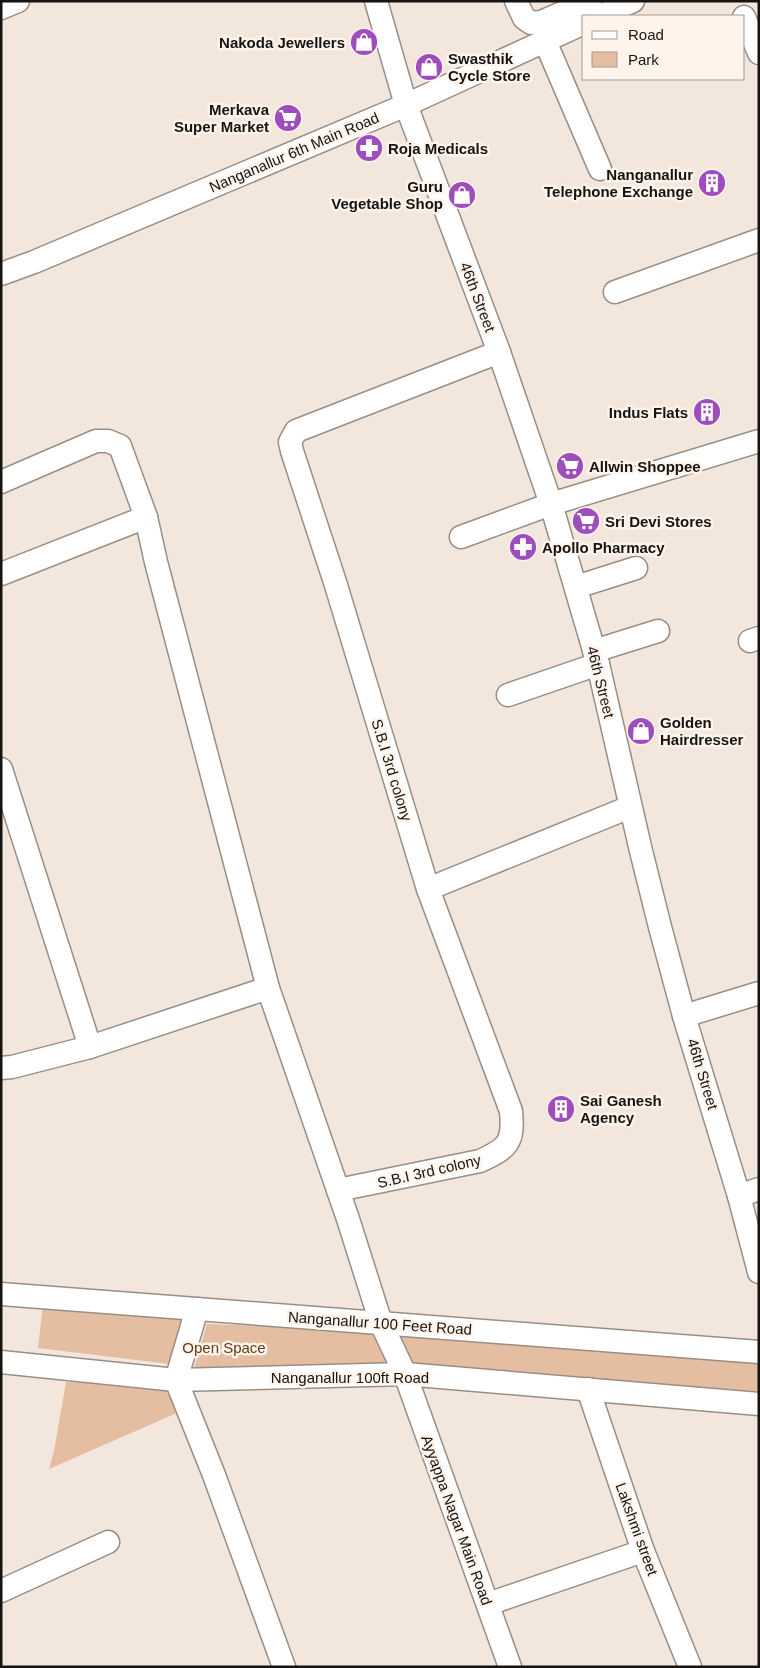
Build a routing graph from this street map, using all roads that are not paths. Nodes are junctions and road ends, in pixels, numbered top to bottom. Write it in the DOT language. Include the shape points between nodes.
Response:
graph roads {
  1 [pos="18,1"];
  2 [pos="376,1"];
  3 [pos="516,1"];
  4 [pos="590,1"];
  5 [pos="633,1"];
  6 [pos="737,1"];
  7 [pos="1,8"];
  8 [pos="602,15"];
  9 [pos="743,15"];
  10 [pos="745,19"];
  11 [pos="582,25"];
  12 [pos="545,41"];
  13 [pos="759,53"];
  14 [pos="406,105"];
  15 [pos="600,169"];
  16 [pos="759,240"];
  17 [pos="1,274"];
  18 [pos="615,292"];
  19 [pos="499,352"];
  20 [pos="759,441"];
  21 [pos="1,482"];
  22 [pos="551,504"];
  23 [pos="146,516"];
  24 [pos="461,537"];
  25 [pos="636,568"];
  26 [pos="1,574"];
  27 [pos="576,587"];
  28 [pos="658,631"];
  29 [pos="596,658"];
  30 [pos="508,695"];
  31 [pos="1,769"];
  32 [pos="630,807"];
  33 [pos="428,889"];
  34 [pos="268,988"];
  35 [pos="759,993"];
  36 [pos="684,1016"];
  37 [pos="90,1047"];
  38 [pos="1,1068"];
  39 [pos="338,1190"];
  40 [pos="749,1193"];
  41 [pos="759,1272"];
  42 [pos="1,1294"];
  43 [pos="197,1309"];
  44 [pos="381,1323"];
  45 [pos="759,1352"];
  46 [pos="1,1362"];
  47 [pos="404,1374"];
  48 [pos="176,1380"];
  49 [pos="588,1389"];
  50 [pos="759,1404"];
  51 [pos="108,1542"];
  52 [pos="643,1551"];
  53 [pos="1,1591"];
  54 [pos="488,1604"];
  55 [pos="284,1667"];
  56 [pos="510,1667"];
  57 [pos="690,1667"];
  1 -- 7 [label="street"];
  2 -- 14 [label="street, 46th Street"];
  3 -- 4 [label="street" via="524,18 531,23 541,22"];
  5 -- 8 [label="street"];
  6 -- 9 [label="street"];
  10 -- 13 [label="street"];
  11 -- 12 [label="street, Nanganallur 6th Main Road"];
  12 -- 14 [label="street, Nanganallur 6th Main Road"];
  12 -- 15 [label="street"];
  14 -- 17 [label="street, Nanganallur 6th Main Road"];
  14 -- 19 [label="street, 46th Street"];
  16 -- 18 [label="street"];
  19 -- 22 [label="street, 46th Street"];
  19 -- 33 [label="street, S.B.I 3rd colony" via="296,431 290,442"];
  20 -- 22 [label="street"];
  21 -- 23 [label="street, Ayyappa Nagar Main Road" via="96,441 108,441 120,446"];
  22 -- 24 [label="street"];
  22 -- 27 [label="street, 46th Street"];
  23 -- 26 [label="street"];
  23 -- 34 [label="street, Ayyappa Nagar Main Road"];
  25 -- 27 [label="street"];
  27 -- 29 [label="street, 46th Street"];
  28 -- 29 [label="street"];
  29 -- 30 [label="street"];
  29 -- 32 [label="street, 46th Street"];
  31 -- 37 [label="street"];
  32 -- 33 [label="street"];
  32 -- 36 [label="street, 46th Street"];
  33 -- 39 [label="street, S.B.I 3rd colony" via="511,1111 513,1131 507,1144 496,1154 480,1161"];
  34 -- 37 [label="street"];
  34 -- 39 [label="street, Ayyappa Nagar Main Road"];
  35 -- 36 [label="street"];
  36 -- 40 [label="street, 46th Street"];
  37 -- 38 [label="street"];
  39 -- 44 [label="street, Ayyappa Nagar Main Road"];
  40 -- 41 [label="street, 46th Street"];
  42 -- 43 [label="street, Nanganallur 100 Feet Road"];
  43 -- 44 [label="street, Nanganallur 100 Feet Road"];
  43 -- 48 [label="street"];
  44 -- 45 [label="street, Nanganallur 100 Feet Road"];
  44 -- 47 [label="street, Ayyappa Nagar Main Road"];
  46 -- 48 [label="street, Nanganallur 100ft Road"];
  47 -- 48 [label="street, Nanganallur 100ft Road"];
  47 -- 49 [label="street, Nanganallur 100ft Road"];
  47 -- 54 [label="street, Ayyappa Nagar Main Road"];
  48 -- 55 [label="street"];
  49 -- 50 [label="street, Nanganallur 100ft Road"];
  49 -- 52 [label="street, Lakshmi street"];
  51 -- 53 [label="street"];
  52 -- 54 [label="street"];
  52 -- 57 [label="street, Lakshmi street"];
  54 -- 56 [label="street, Ayyappa Nagar Main Road"];
}
